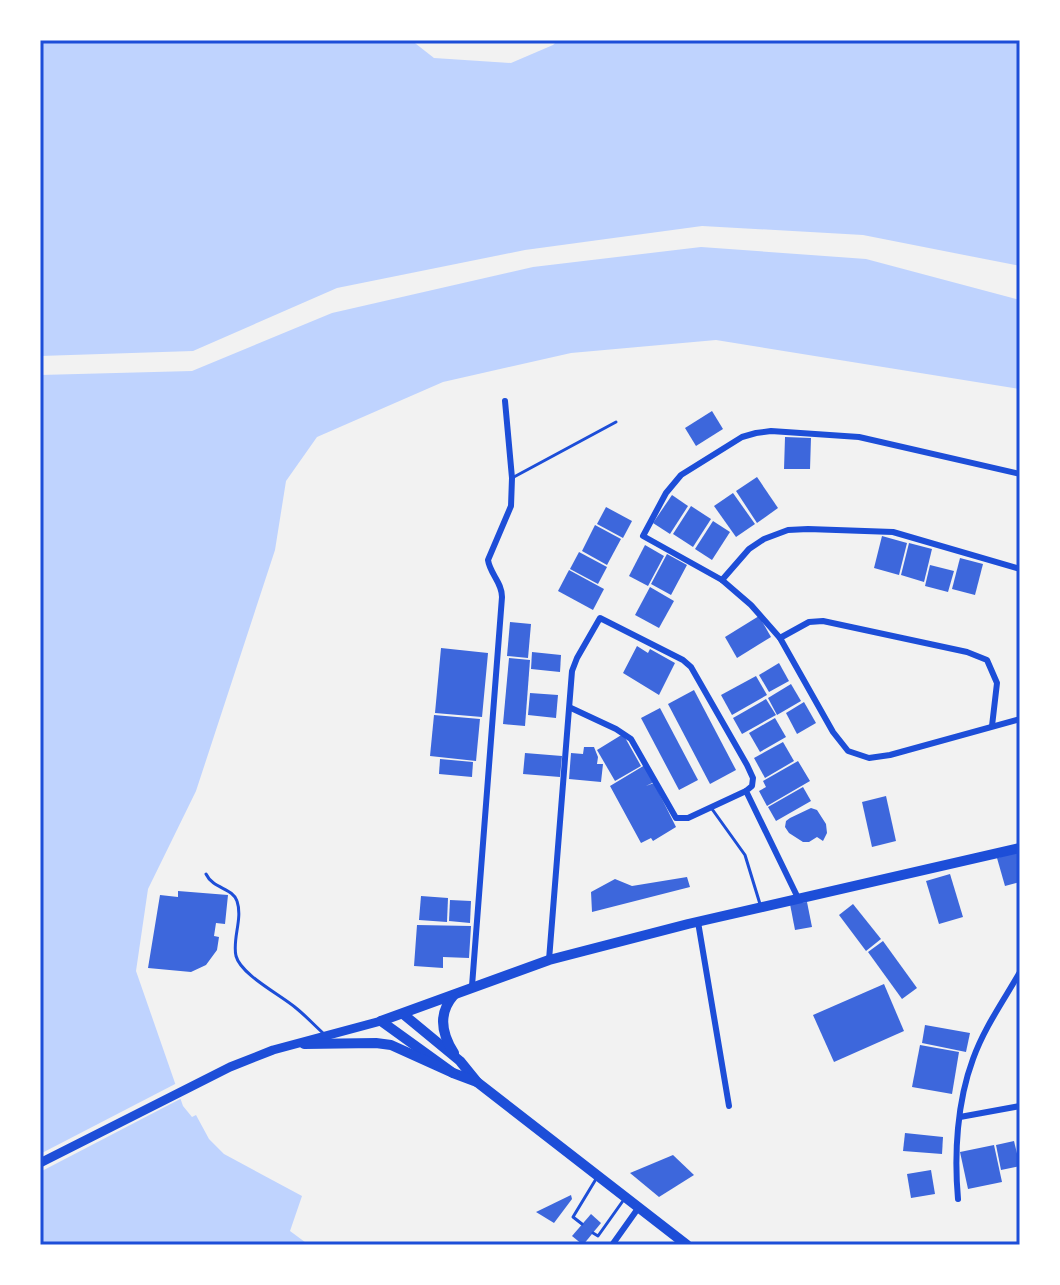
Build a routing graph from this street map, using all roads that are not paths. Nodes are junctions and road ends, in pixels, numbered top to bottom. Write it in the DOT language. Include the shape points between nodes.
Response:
graph roads {
  1 [pos="505,401"];
  2 [pos="616,422"];
  3 [pos="1020,474"];
  4 [pos="512,478"];
  5 [pos="1020,569"];
  6 [pos="722,580"];
  7 [pos="780,638"];
  8 [pos="571,708"];
  9 [pos="1020,719"];
  10 [pos="992,726"];
  11 [pos="746,791"];
  12 [pos="711,808"];
  13 [pos="1020,848"];
  14 [pos="206,874"];
  15 [pos="799,900"];
  16 [pos="762,908"];
  17 [pos="698,922"];
  18 [pos="549,960"];
  19 [pos="1020,972"];
  20 [pos="472,986"];
  21 [pos="456,993"];
  22 [pos="403,1014"];
  23 [pos="381,1021"];
  24 [pos="327,1037"];
  25 [pos="304,1044"];
  26 [pos="460,1061"];
  27 [pos="453,1073"];
  28 [pos="477,1082"];
  29 [pos="729,1106"];
  30 [pos="1020,1106"];
  31 [pos="960,1117"];
  32 [pos="40,1163"];
  33 [pos="598,1176"];
  34 [pos="626,1197"];
  35 [pos="958,1199"];
  36 [pos="639,1207"];
  37 [pos="582,1224"];
  38 [pos="593,1233"];
  39 [pos="612,1245"];
  40 [pos="687,1245"];
  1 -- 4 [label="street"];
  2 -- 4 [label="lane"];
  3 -- 6 [label="street" via="859,437 771,431 742,437 681,475 643,536"];
  4 -- 20 [label="street" via="509,516 488,560 502,597"];
  5 -- 6 [label="street" via="893,532 808,529 764,539"];
  6 -- 7 [label="street"];
  7 -- 10 [label="street" via="848,751 869,758 890,755"];
  7 -- 10 [label="street" via="809,622 823,621 987,660 997,683"];
  8 -- 11 [label="street" via="572,671 600,618 691,667 753,778"];
  8 -- 12 [label="street" via="631,739 676,818"];
  8 -- 18 [label="street"];
  9 -- 10 [label="street"];
  11 -- 12 [label="street"];
  11 -- 15 [label="street"];
  12 -- 16 [label="lane" via="745,855"];
  13 -- 15 [label="highway"];
  14 -- 24 [label="lane" via="214,886 237,900 235,951 240,965"];
  15 -- 16 [label="highway"];
  16 -- 17 [label="highway"];
  17 -- 18 [label="highway"];
  17 -- 29 [label="street"];
  18 -- 20 [label="highway"];
  19 -- 31 [label="street" via="972,1060"];
  20 -- 21 [label="highway"];
  21 -- 22 [label="highway"];
  21 -- 26 [label="highway" via="446,1004 443,1031"];
  22 -- 23 [label="highway"];
  22 -- 26 [label="highway"];
  23 -- 24 [label="main road"];
  23 -- 27 [label="highway"];
  24 -- 25 [label="main road"];
  25 -- 27 [label="highway" via="391,1045"];
  25 -- 32 [label="main road" via="273,1050 186,1087"];
  26 -- 28 [label="highway"];
  27 -- 28 [label="highway"];
  28 -- 33 [label="highway"];
  30 -- 31 [label="street"];
  31 -- 35 [label="street" via="954,1159"];
  33 -- 34 [label="highway"];
  33 -- 37 [label="lane" via="573,1217"];
  34 -- 36 [label="highway"];
  34 -- 38 [label="lane" via="598,1236"];
  36 -- 39 [label="street"];
  36 -- 40 [label="highway"];
}
